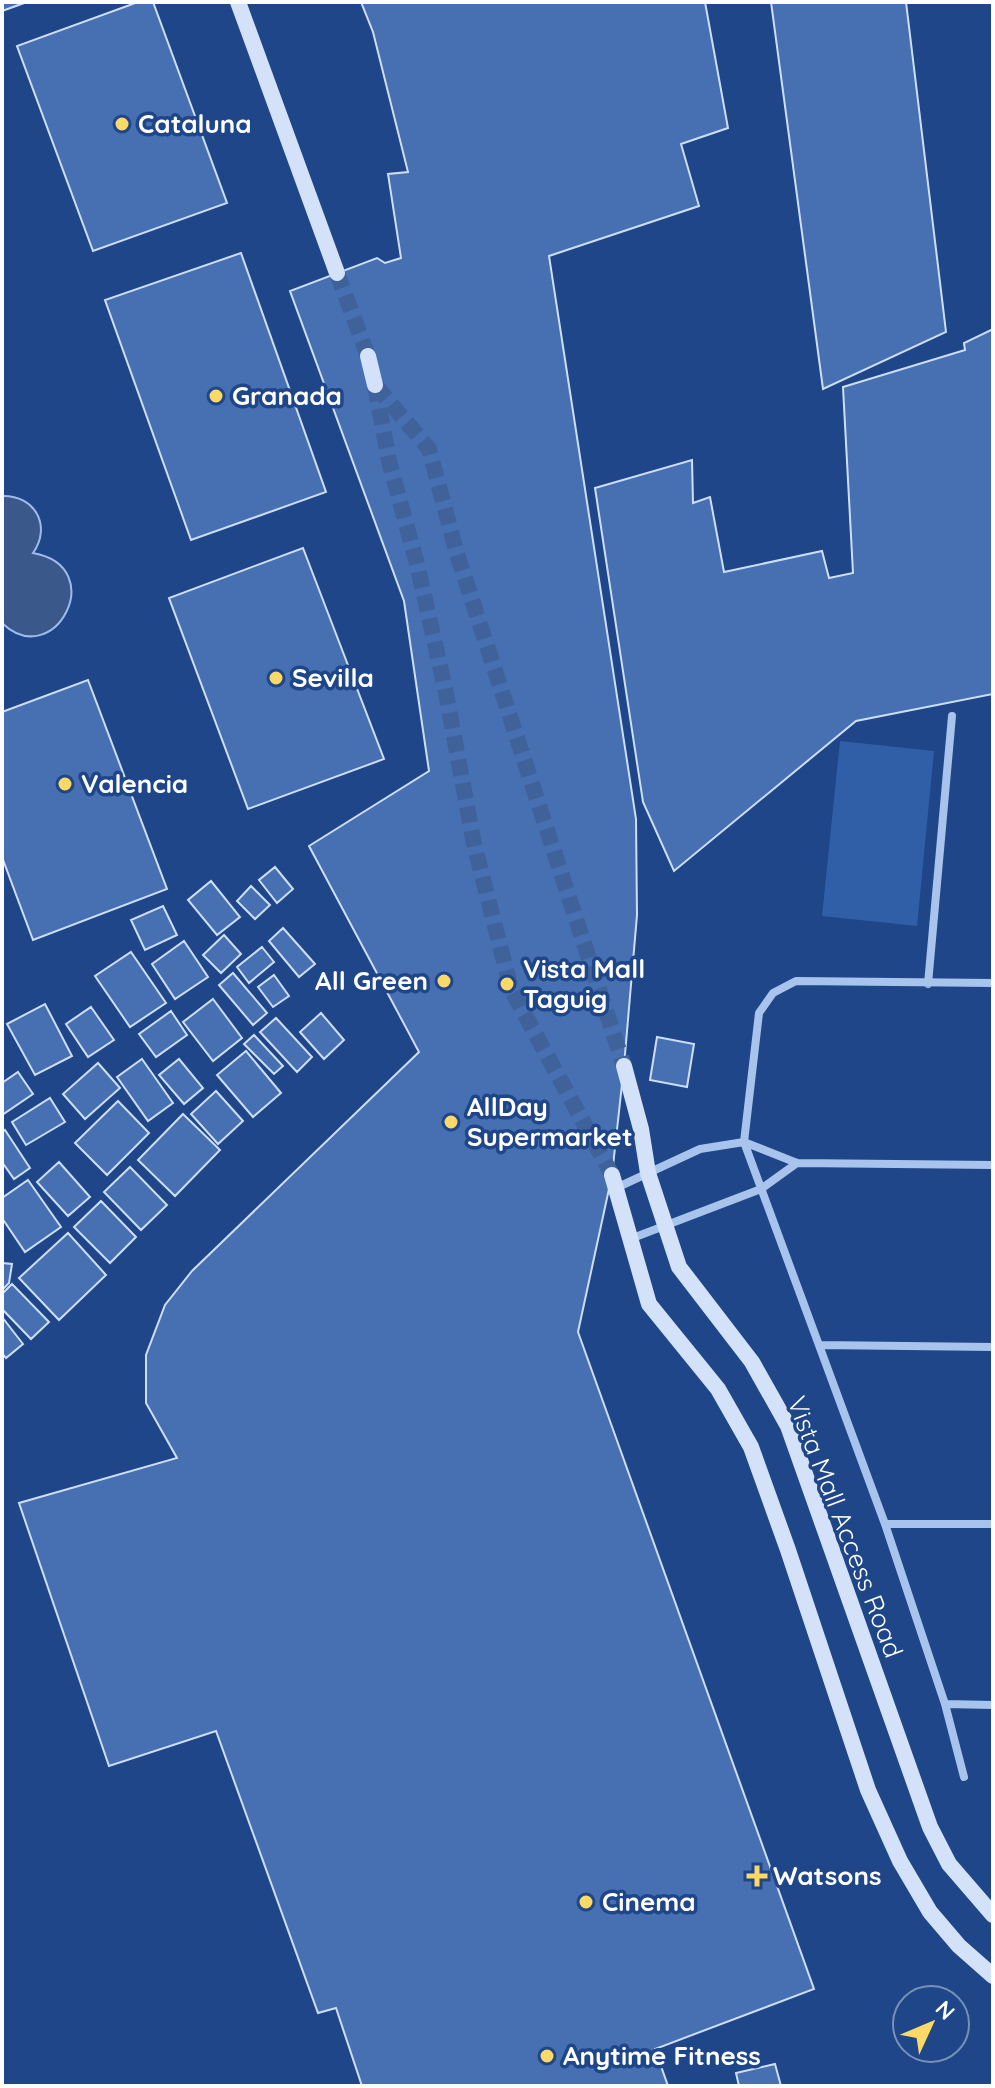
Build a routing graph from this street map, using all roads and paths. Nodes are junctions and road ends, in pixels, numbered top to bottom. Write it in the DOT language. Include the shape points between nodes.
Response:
graph roads {
  1 [pos="238,2"];
  2 [pos="337,273"];
  3 [pos="368,356"];
  4 [pos="375,385"];
  5 [pos="952,716"];
  6 [pos="993,983"];
  7 [pos="928,984"];
  8 [pos="624,1066"];
  9 [pos="744,1142"];
  10 [pos="797,1163"];
  11 [pos="993,1165"];
  12 [pos="648,1173"];
  13 [pos="614,1182"];
  14 [pos="761,1189"];
  15 [pos="665,1224"];
  16 [pos="629,1240"];
  17 [pos="819,1345"];
  18 [pos="993,1347"];
  19 [pos="885,1524"];
  20 [pos="993,1524"];
  21 [pos="945,1704"];
  22 [pos="993,1705"];
  23 [pos="964,1777"];
  24 [pos="993,1915"];
  25 [pos="993,1976"];
  1 -- 2 [label="street"];
  3 -- 4 [label="street"];
  5 -- 7 [label="street"];
  6 -- 7 [label="street"];
  7 -- 9 [label="street" via="796,981 773,993 759,1013"];
  8 -- 12 [label="street, Vista Mall Access Road"];
  9 -- 10 [label="street"];
  9 -- 12 [label="street" via="700,1149"];
  9 -- 14 [label="street"];
  10 -- 11 [label="street"];
  10 -- 14 [label="street"];
  12 -- 13 [label="street"];
  12 -- 15 [label="street, Vista Mall Access Road"];
  13 -- 16 [label="street"];
  14 -- 15 [label="street"];
  14 -- 17 [label="street"];
  15 -- 16 [label="street"];
  15 -- 24 [label="street, Vista Mall Access Road" via="679,1267 752,1362 788,1426 930,1827 949,1864"];
  16 -- 25 [label="street" via="649,1304 718,1389 751,1447 868,1790 900,1861 930,1912"];
  17 -- 18 [label="street"];
  17 -- 19 [label="street"];
  19 -- 20 [label="street"];
  19 -- 21 [label="street"];
  21 -- 22 [label="street"];
  21 -- 23 [label="street"];
}
